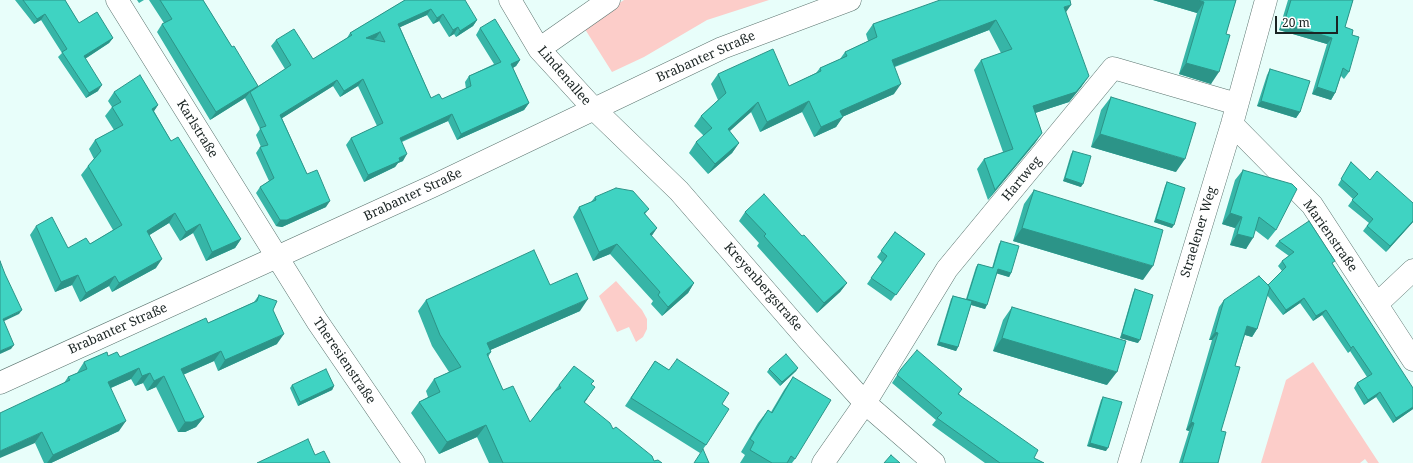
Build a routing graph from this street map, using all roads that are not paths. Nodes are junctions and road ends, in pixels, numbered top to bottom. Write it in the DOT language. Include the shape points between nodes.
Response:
graph roads {
  1 [pos="117,0"];
  2 [pos="510,0"];
  3 [pos="609,0"];
  4 [pos="850,0"];
  5 [pos="1266,0"];
  6 [pos="823,4"];
  7 [pos="539,49"];
  8 [pos="594,110"];
  9 [pos="1235,114"];
  10 [pos="277,257"];
  11 [pos="1413,270"];
  12 [pos="1377,304"];
  13 [pos="1413,360"];
  14 [pos="0,383"];
  15 [pos="866,403"];
  16 [pos="414,463"];
  17 [pos="823,463"];
  18 [pos="934,463"];
  19 [pos="1129,463"];
  1 -- 10 [label="street, Karlstraße"];
  2 -- 7 [label="street, Lindenallee"];
  3 -- 7 [label="street"];
  4 -- 6 [label="street, Brabanter Straße"];
  5 -- 9 [label="street, Straelener Weg"];
  6 -- 8 [label="street, Brabanter Straße" via="722,48"];
  7 -- 8 [label="street, Lindenallee"];
  8 -- 10 [label="street, Brabanter Straße"];
  8 -- 15 [label="street, Kreyenbergstraße" via="679,191"];
  9 -- 12 [label="street, Marienstraße" via="1312,205"];
  9 -- 15 [label="street, Hartweg" via="1113,68 947,269"];
  9 -- 19 [label="street, Straelener Weg"];
  10 -- 14 [label="street, Brabanter Straße"];
  10 -- 16 [label="street, Theresienstraße" via="337,354"];
  11 -- 12 [label="street"];
  12 -- 13 [label="street, Marienstraße"];
  15 -- 17 [label="street"];
  15 -- 18 [label="street, Kreyenbergstraße"];
}
